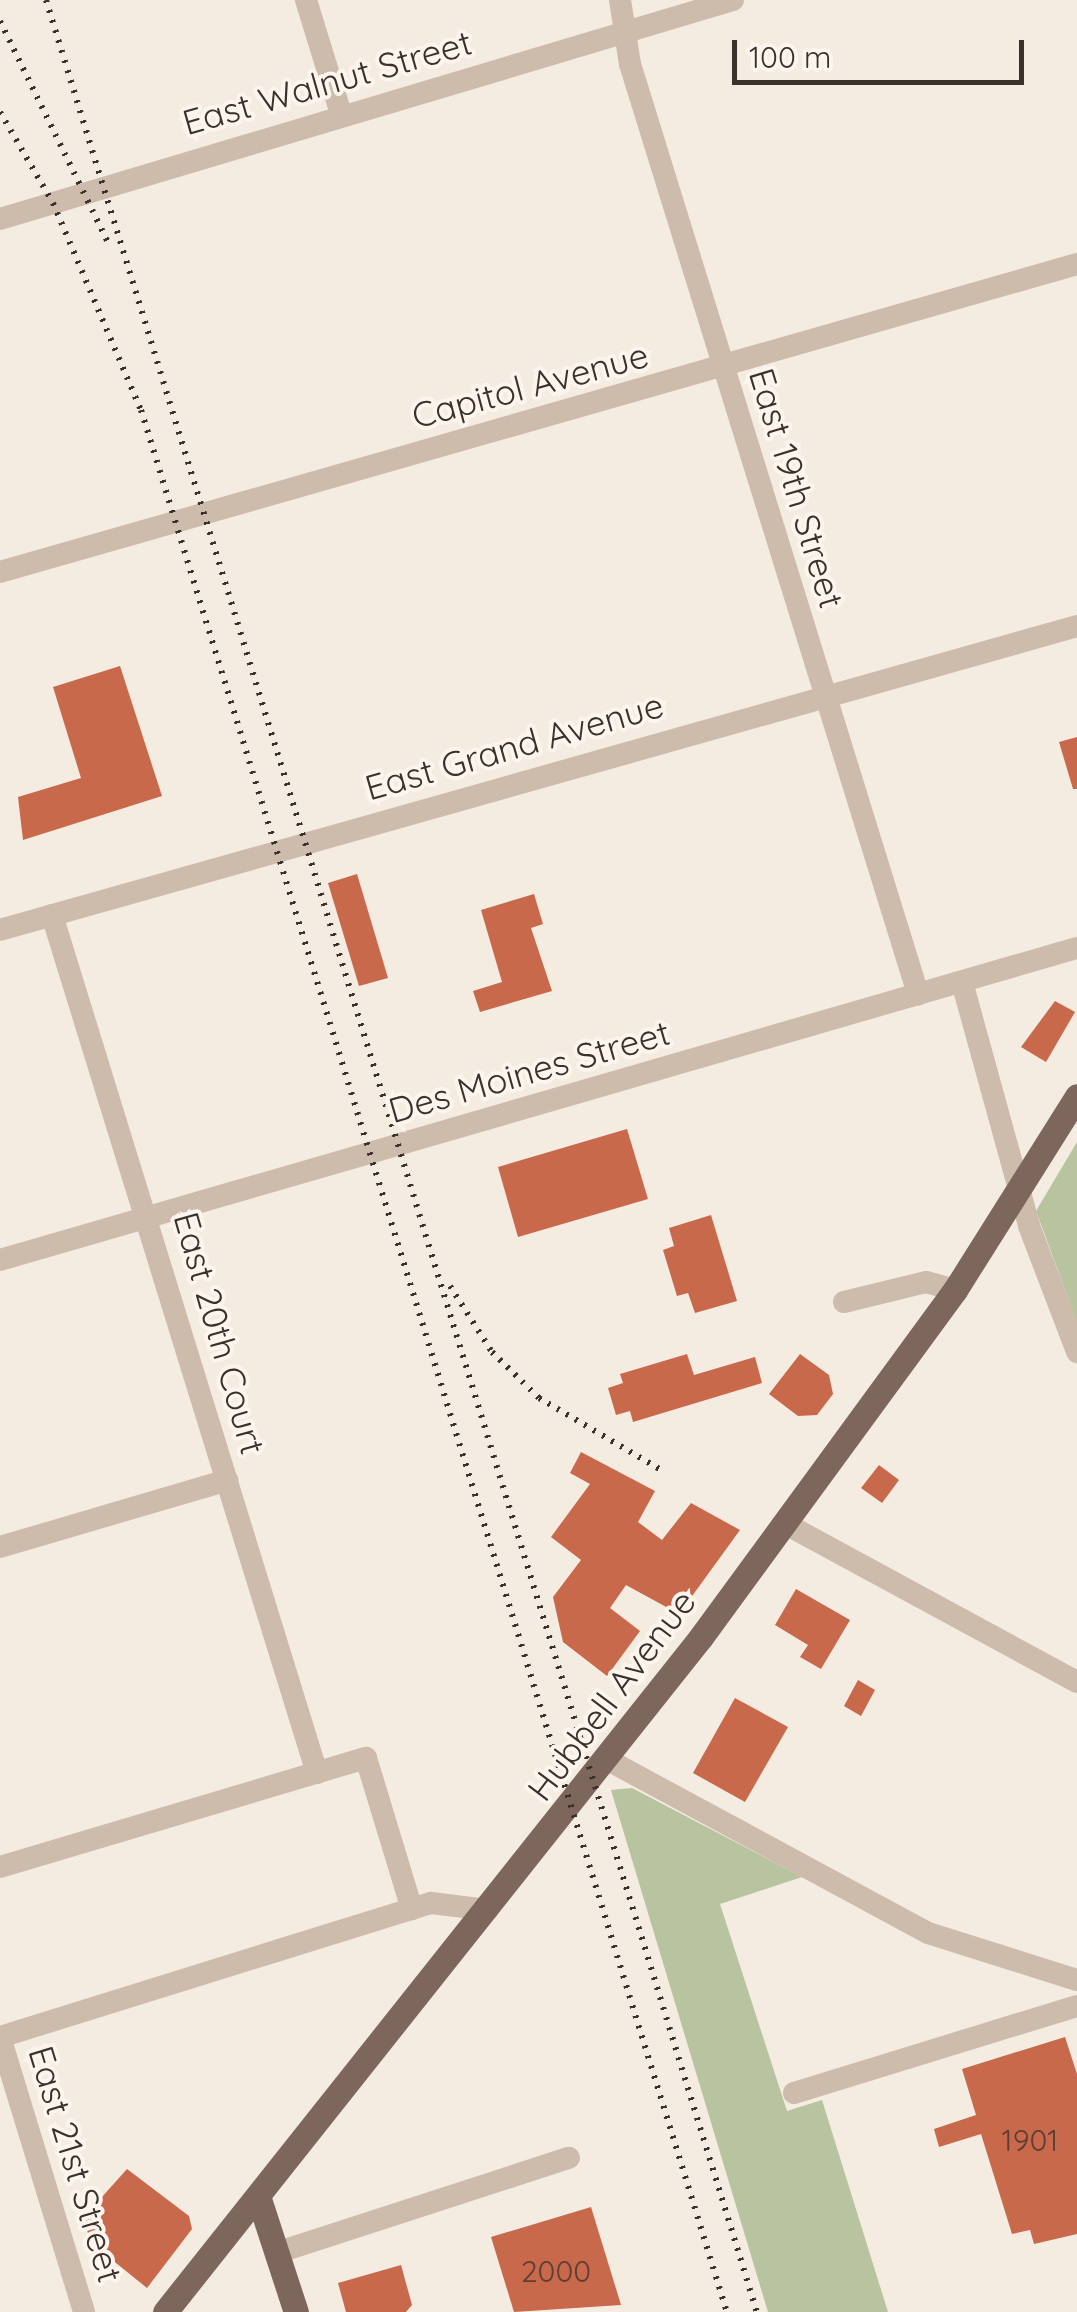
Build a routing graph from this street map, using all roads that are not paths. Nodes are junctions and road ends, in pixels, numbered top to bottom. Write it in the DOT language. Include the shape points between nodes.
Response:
graph roads {
  1 [pos="306,0"];
  2 [pos="620,0"];
  3 [pos="734,0"];
  4 [pos="624,32"];
  5 [pos="341,114"];
  6 [pos="0,218"];
  7 [pos="1077,264"];
  8 [pos="724,368"];
  9 [pos="0,572"];
  10 [pos="1077,614"];
  11 [pos="1077,626"];
  12 [pos="1048,629"];
  13 [pos="822,693"];
  14 [pos="52,915"];
  15 [pos="0,930"];
  16 [pos="1077,948"];
  17 [pos="962,982"];
  18 [pos="918,994"];
  19 [pos="1077,1096"];
  20 [pos="1020,1191"];
  21 [pos="150,1216"];
  22 [pos="0,1260"];
  23 [pos="955,1290"];
  24 [pos="844,1302"];
  25 [pos="1077,1352"];
  26 [pos="227,1480"];
  27 [pos="784,1524"];
  28 [pos="0,1547"];
  29 [pos="1077,1682"];
  30 [pos="608,1760"];
  31 [pos="317,1772"];
  32 [pos="0,1867"];
  33 [pos="412,1908"];
  34 [pos="488,1910"];
  35 [pos="1077,1980"];
  36 [pos="1077,2006"];
  37 [pos="0,2037"];
  38 [pos="794,2093"];
  39 [pos="569,2158"];
  40 [pos="258,2196"];
  41 [pos="276,2253"];
  42 [pos="84,2312"];
  43 [pos="166,2312"];
  44 [pos="296,2312"];
  1 -- 5 [label="street"];
  2 -- 4 [label="street, East 19th Street"];
  3 -- 4 [label="street, East Walnut Street"];
  4 -- 5 [label="street, East Walnut Street"];
  4 -- 8 [label="street, East 19th Street"];
  5 -- 6 [label="street, East Walnut Street"];
  7 -- 8 [label="street, Capitol Avenue"];
  8 -- 9 [label="street, Capitol Avenue"];
  8 -- 13 [label="street, East 19th Street"];
  10 -- 12 [label="street, East Grand Avenue"];
  11 -- 12 [label="street, East Grand Avenue"];
  12 -- 13 [label="street, East Grand Avenue"];
  13 -- 14 [label="street, East Grand Avenue"];
  13 -- 18 [label="street, East 19th Street"];
  14 -- 15 [label="street, East Grand Avenue"];
  14 -- 21 [label="street, East 20th Court"];
  16 -- 17 [label="street, Des Moines Street"];
  17 -- 18 [label="street, Des Moines Street"];
  17 -- 20 [label="street"];
  18 -- 21 [label="street, Des Moines Street"];
  19 -- 20 [label="main road, Hubbell Avenue"];
  20 -- 23 [label="main road, Hubbell Avenue"];
  20 -- 25 [label="street"];
  21 -- 22 [label="street, Des Moines Street"];
  21 -- 26 [label="street, East 20th Court"];
  23 -- 24 [label="street" via="926,1282"];
  23 -- 27 [label="main road, Hubbell Avenue"];
  26 -- 28 [label="street"];
  26 -- 31 [label="street, East 20th Court"];
  27 -- 29 [label="street"];
  27 -- 30 [label="main road, Hubbell Avenue"];
  30 -- 34 [label="main road, Hubbell Avenue"];
  30 -- 35 [label="street" via="928,1933"];
  31 -- 32 [label="street"];
  31 -- 33 [label="street" via="366,1758"];
  33 -- 34 [label="street"];
  33 -- 37 [label="street"];
  34 -- 40 [label="main road, Hubbell Avenue"];
  36 -- 38 [label="street"];
  37 -- 42 [label="street, East 21st Street"];
  39 -- 41 [label="street"];
  40 -- 41 [label="main road"];
  40 -- 43 [label="main road, Hubbell Avenue"];
  41 -- 44 [label="main road"];
}
